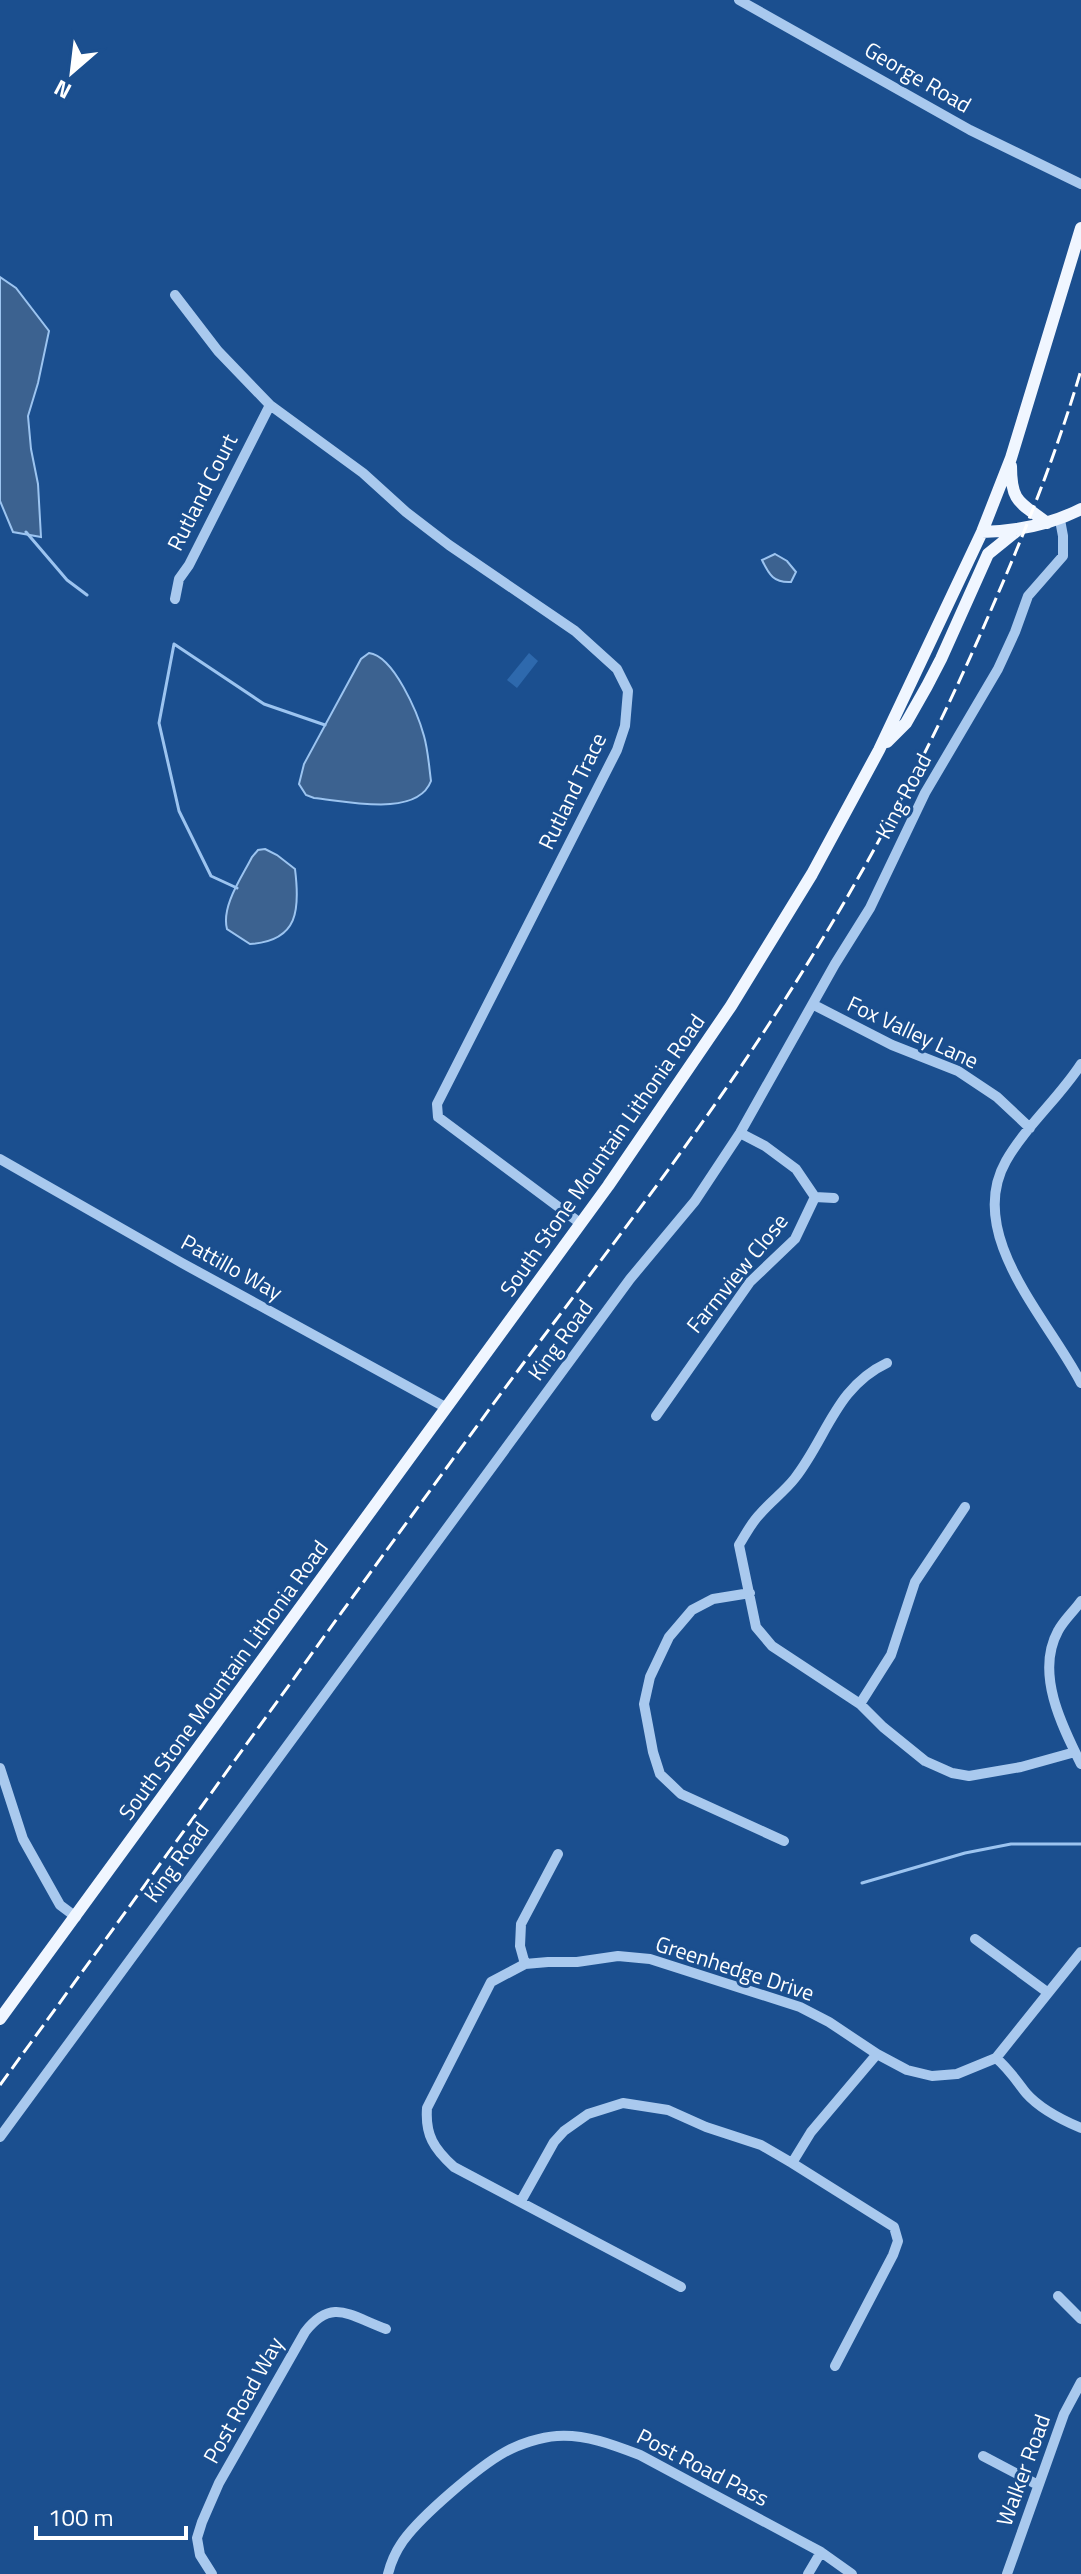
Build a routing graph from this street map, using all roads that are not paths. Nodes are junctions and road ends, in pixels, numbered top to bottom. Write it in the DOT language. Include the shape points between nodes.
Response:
graph roads {
  1 [pos="739,0"];
  2 [pos="1081,184"];
  3 [pos="1081,228"];
  4 [pos="175,295"];
  5 [pos="270,405"];
  6 [pos="1011,458"];
  7 [pos="1081,509"];
  8 [pos="1060,520"];
  9 [pos="1047,523"];
  10 [pos="1019,529"];
  11 [pos="982,532"];
  12 [pos="175,599"];
  13 [pos="879,750"];
  14 [pos="814,1005"];
  15 [pos="1081,1065"];
  16 [pos="1030,1128"];
  17 [pos="740,1133"];
  18 [pos="0,1159"];
  19 [pos="815,1197"];
  20 [pos="834,1198"];
  21 [pos="580,1223"];
  22 [pos="887,1363"];
  23 [pos="1081,1383"];
  24 [pos="445,1407"];
  25 [pos="656,1416"];
  26 [pos="965,1507"];
  27 [pos="750,1593"];
  28 [pos="1081,1601"];
  29 [pos="860,1704"];
  30 [pos="1075,1752"];
  31 [pos="1081,1764"];
  32 [pos="0,1768"];
  33 [pos="784,1841"];
  34 [pos="558,1854"];
  35 [pos="76,1917"];
  36 [pos="975,1939"];
  37 [pos="1081,1952"];
  38 [pos="525,1964"];
  39 [pos="1047,1992"];
  40 [pos="0,2019"];
  41 [pos="877,2054"];
  42 [pos="996,2058"];
  43 [pos="1081,2128"];
  44 [pos="0,2137"];
  45 [pos="792,2163"];
  46 [pos="521,2201"];
  47 [pos="681,2287"];
  48 [pos="1058,2296"];
  49 [pos="1081,2319"];
  50 [pos="386,2329"];
  51 [pos="835,2366"];
  52 [pos="1081,2382"];
  53 [pos="983,2456"];
  54 [pos="1038,2485"];
  55 [pos="821,2552"];
  56 [pos="212,2574"];
  57 [pos="388,2574"];
  58 [pos="808,2574"];
  59 [pos="852,2574"];
  60 [pos="1007,2574"];
  1 -- 2 [label="street, George Road" via="970,130"];
  3 -- 6 [label="main road, South Stone Mountain Lithonia Road"];
  4 -- 5 [label="street, Rutland Trace" via="218,351"];
  5 -- 12 [label="street, Rutland Court" via="179,579"];
  5 -- 21 [label="street, Rutland Trace" via="449,545 575,631 617,669 628,691 617,750 437,1104 438,1117"];
  6 -- 9 [label="main road" via="1011,488 1018,501"];
  6 -- 11 [label="main road, South Stone Mountain Lithonia Road"];
  7 -- 8 [label="main road"];
  8 -- 9 [label="main road"];
  8 -- 14 [label="street, King Road" via="1063,556 1028,596 998,669 925,793 870,908"];
  9 -- 10 [label="main road"];
  10 -- 11 [label="main road"];
  10 -- 13 [label="main road" via="988,554 920,699 906,723"];
  11 -- 13 [label="main road, South Stone Mountain Lithonia Road"];
  13 -- 21 [label="main road, South Stone Mountain Lithonia Road" via="747,981"];
  14 -- 16 [label="street, Fox Valley Lane" via="958,1071"];
  14 -- 17 [label="street, King Road"];
  15 -- 16 [label="street"];
  16 -- 23 [label="street" via="1005,1162 994,1224 1005,1258"];
  17 -- 19 [label="street" via="796,1169"];
  17 -- 44 [label="street, King Road" via="695,1201 630,1279"];
  18 -- 24 [label="street, Pattillo Way"];
  19 -- 20 [label="street"];
  19 -- 25 [label="street, Farmview Close" via="795,1239 750,1282"];
  21 -- 24 [label="main road, South Stone Mountain Lithonia Road"];
  22 -- 27 [label="street" via="859,1380 794,1479 757,1517 739,1545"];
  24 -- 35 [label="main road, South Stone Mountain Lithonia Road"];
  26 -- 29 [label="street" via="915,1582 891,1655"];
  27 -- 29 [label="street" via="756,1627 772,1646"];
  27 -- 33 [label="street" via="713,1599 692,1610 669,1637 644,1704 660,1774 670,1784 681,1794"];
  28 -- 30 [label="street" via="1057,1632 1048,1660 1049,1684"];
  29 -- 30 [label="street" via="925,1761 952,1773 969,1776"];
  30 -- 31 [label="street"];
  32 -- 35 [label="street" via="23,1839 60,1905"];
  34 -- 38 [label="street" via="521,1924"];
  35 -- 40 [label="main road, South Stone Mountain Lithonia Road"];
  36 -- 39 [label="street"];
  37 -- 39 [label="street, Greenhedge Drive"];
  38 -- 41 [label="street, Greenhedge Drive" via="618,1956 650,1959 800,2007"];
  38 -- 46 [label="street, Greenhedge Drive" via="491,1982 433,2094 426,2123 436,2151 454,2167"];
  39 -- 42 [label="street, Greenhedge Drive"];
  41 -- 42 [label="street, Greenhedge Drive" via="932,2076 957,2074"];
  41 -- 45 [label="street" via="811,2132"];
  42 -- 43 [label="street" via="1028,2096"];
  45 -- 46 [label="street" via="761,2145 668,2110 623,2103 588,2114 564,2131"];
  45 -- 51 [label="street" via="894,2227 898,2241"];
  46 -- 47 [label="street, Greenhedge Drive"];
  48 -- 49 [label="street"];
  50 -- 56 [label="street, Post Road Way" via="338,2311 325,2312 305,2332 205,2513 197,2538"];
  52 -- 54 [label="street, Walker Road"];
  53 -- 54 [label="street"];
  54 -- 60 [label="street, Walker Road"];
  55 -- 57 [label="street, Post Road Pass" via="640,2455 586,2438 557,2436 507,2450 486,2464 404,2539"];
  55 -- 58 [label="street"];
  55 -- 59 [label="street, Post Road Pass"];
}
